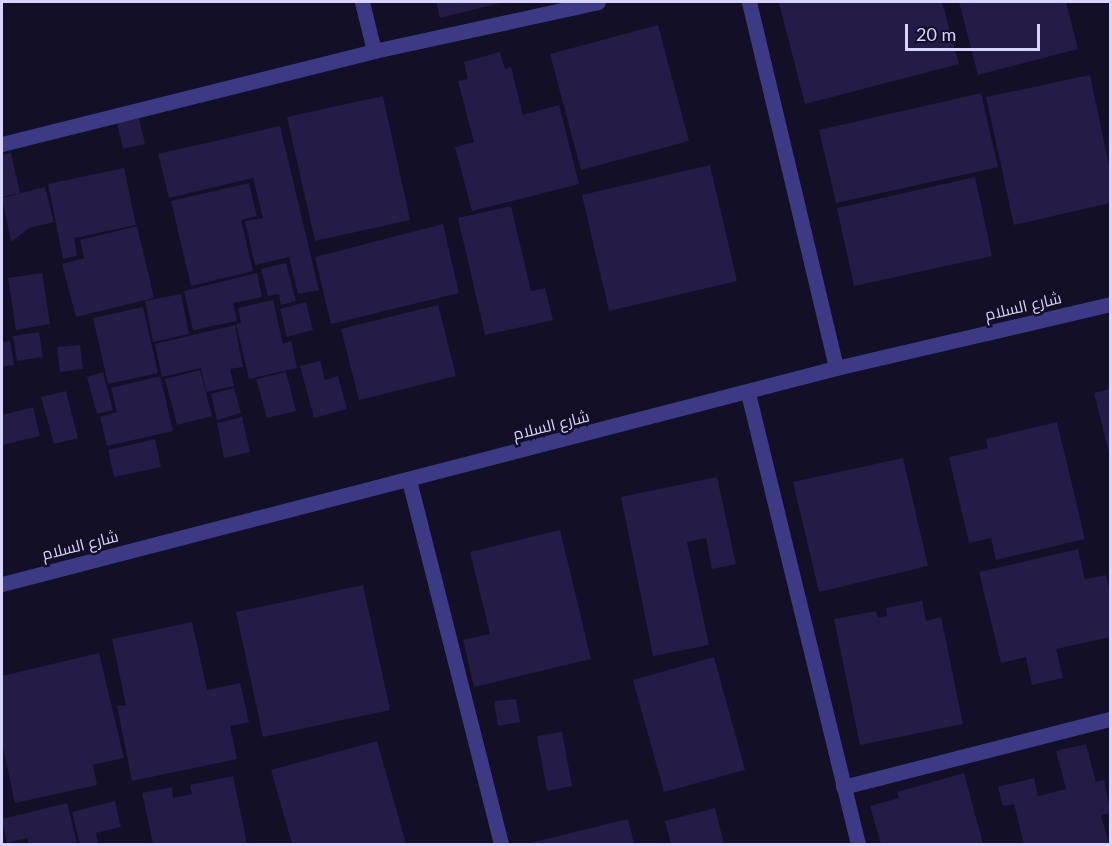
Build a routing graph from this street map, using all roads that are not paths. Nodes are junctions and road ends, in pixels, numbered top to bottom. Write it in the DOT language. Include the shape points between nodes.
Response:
graph roads {
  1 [pos="362,2"];
  2 [pos="598,2"];
  3 [pos="749,2"];
  4 [pos="374,51"];
  5 [pos="2,144"];
  6 [pos="1110,304"];
  7 [pos="836,368"];
  8 [pos="748,393"];
  9 [pos="409,480"];
  10 [pos="2,584"];
  11 [pos="1110,719"];
  12 [pos="843,787"];
  13 [pos="501,844"];
  14 [pos="858,844"];
  1 -- 4 [label="street"];
  2 -- 4 [label="street"];
  3 -- 7 [label="street"];
  4 -- 5 [label="street"];
  6 -- 7 [label="street, شارع السلام"];
  7 -- 8 [label="street, شارع السلام"];
  8 -- 9 [label="street, شارع السلام"];
  8 -- 12 [label="street"];
  9 -- 10 [label="street, شارع السلام"];
  9 -- 13 [label="street"];
  11 -- 12 [label="street"];
  12 -- 14 [label="street"];
}
